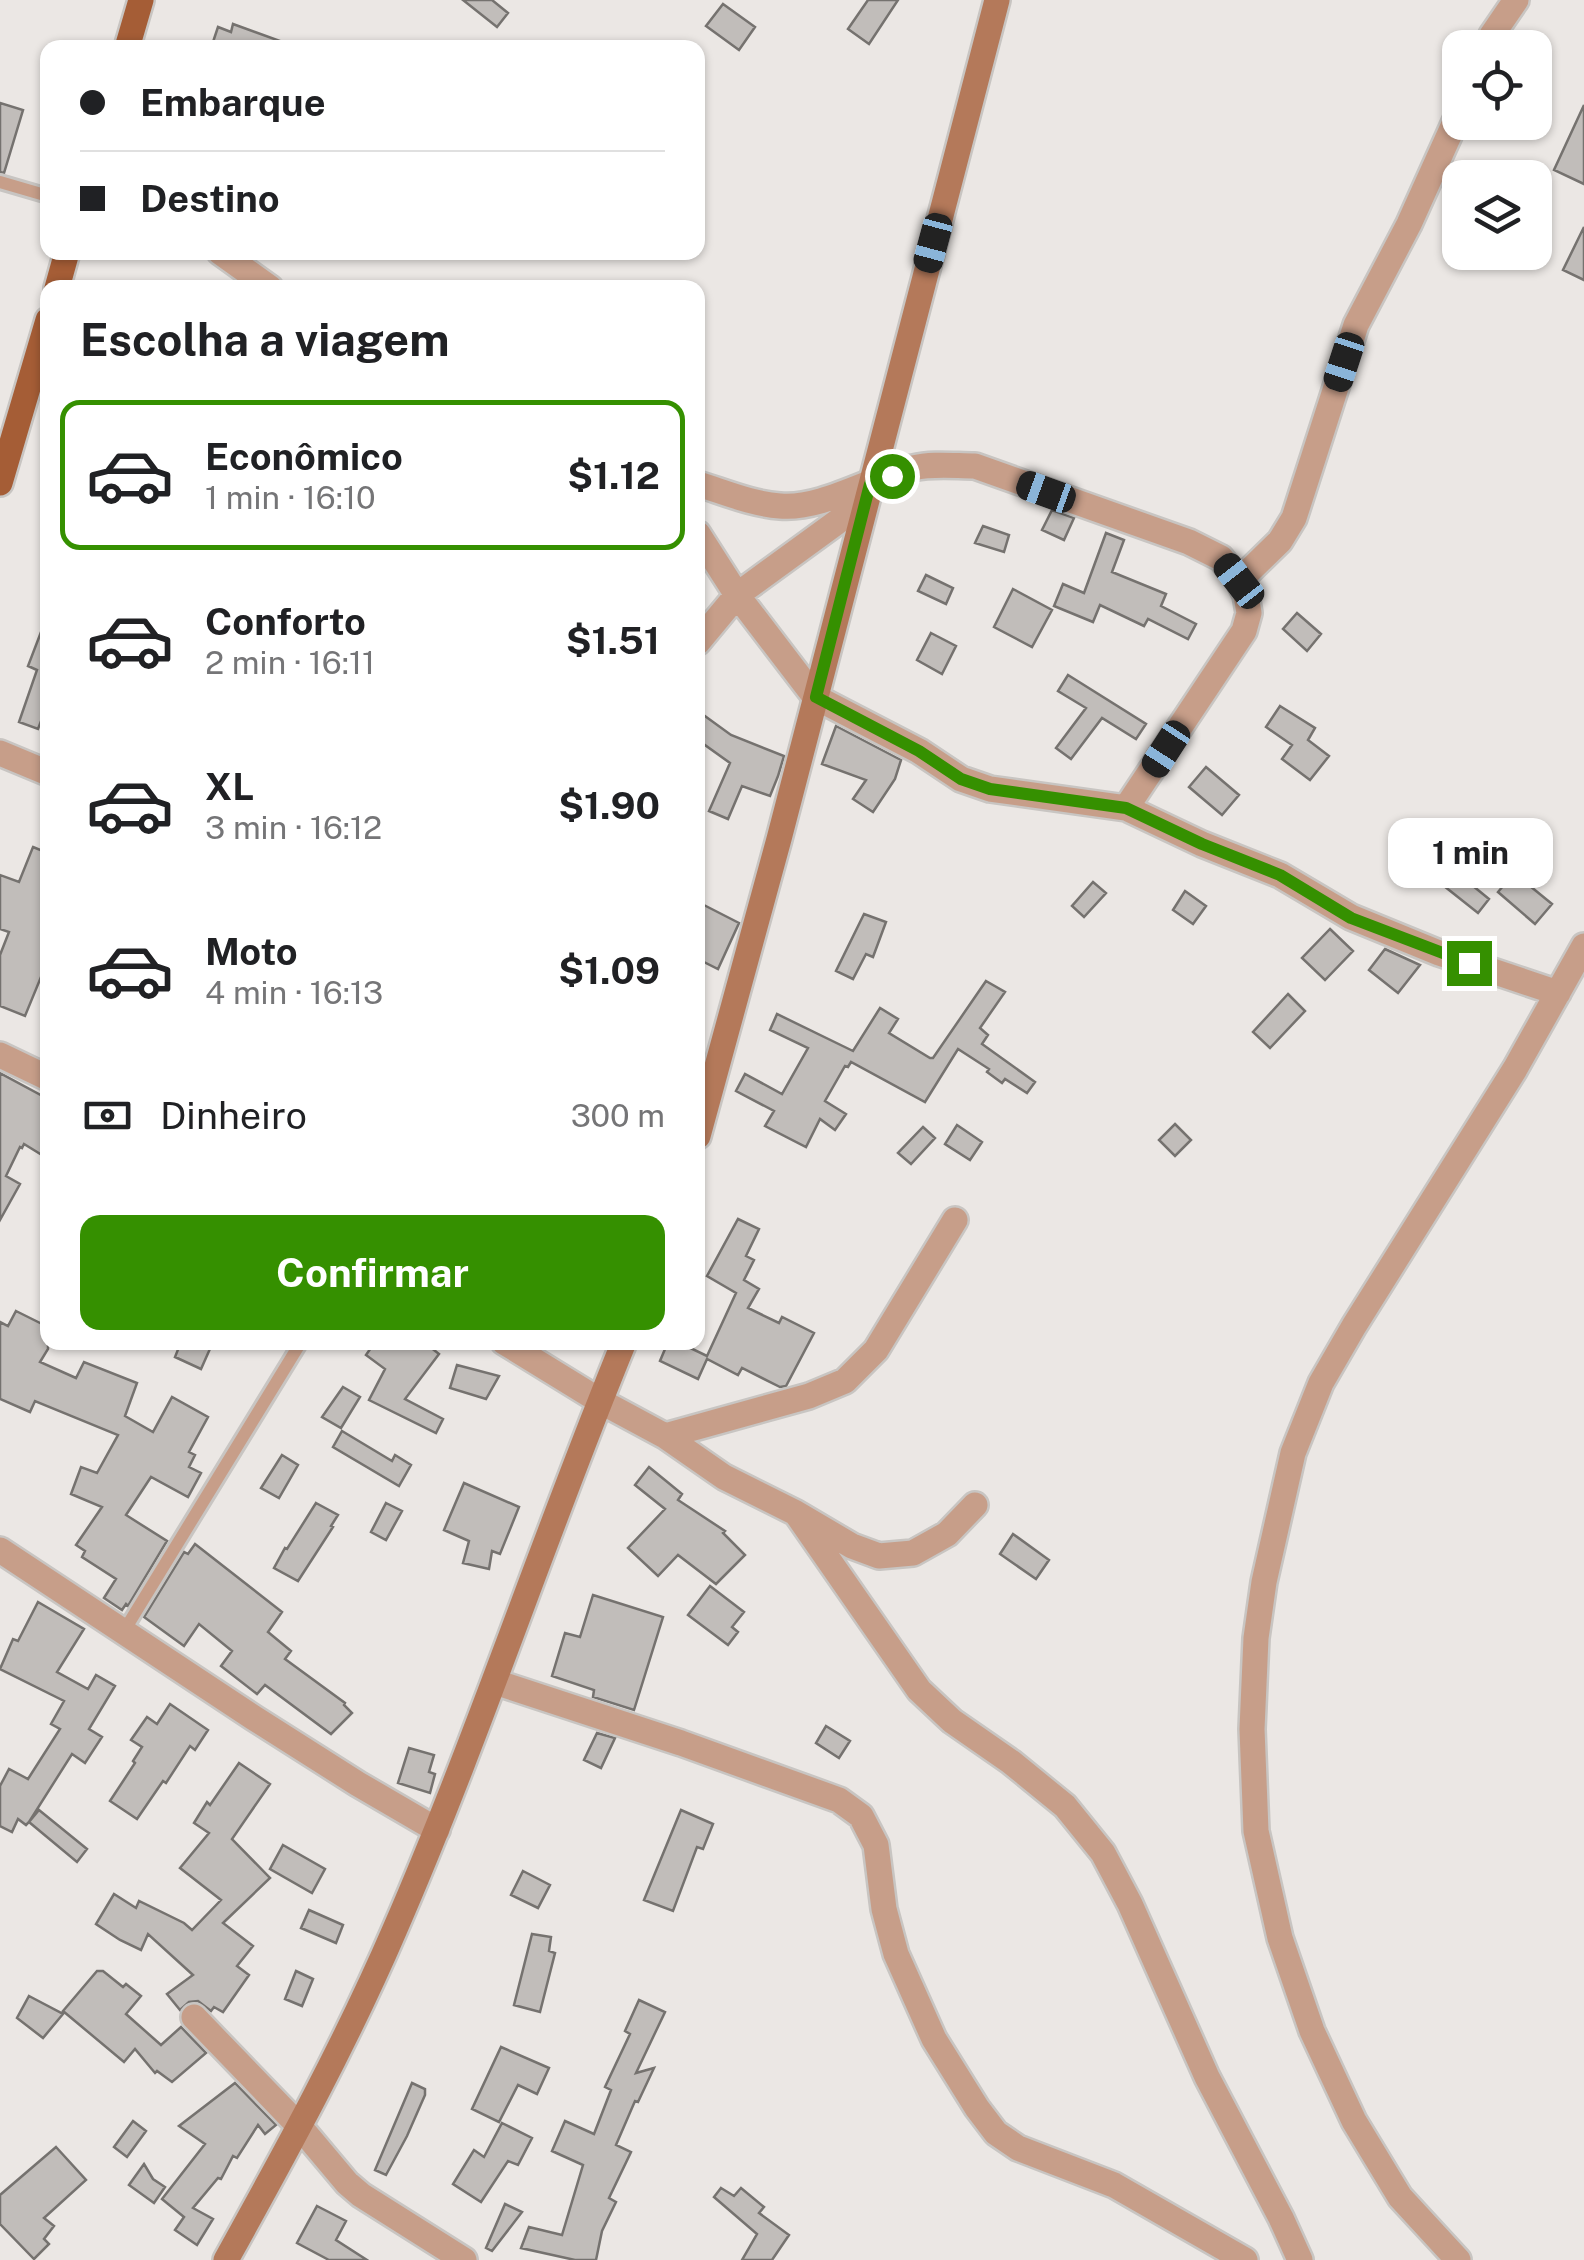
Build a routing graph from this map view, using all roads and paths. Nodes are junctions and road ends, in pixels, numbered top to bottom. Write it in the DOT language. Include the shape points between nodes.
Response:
graph roads {
  1 [pos="140,0"];
  2 [pos="998,0"];
  3 [pos="1516,0"];
  4 [pos="1495,30"];
  5 [pos="129,40"];
  6 [pos="1447,140"];
  7 [pos="0,182"];
  8 [pos="40,194"];
  9 [pos="231,260"];
  10 [pos="259,280"];
  11 [pos="40,347"];
  12 [pos="0,483"];
  13 [pos="705,486"];
  14 [pos="868,493"];
  15 [pos="705,545"];
  16 [pos="1239,581"];
  17 [pos="737,594"];
  18 [pos="705,633"];
  19 [pos="816,697"];
  20 [pos="0,754"];
  21 [pos="40,770"];
  22 [pos="1126,808"];
  23 [pos="1584,946"];
  24 [pos="1558,993"];
  25 [pos="0,1056"];
  26 [pos="40,1074"];
  27 [pos="705,1112"];
  28 [pos="954,1220"];
  29 [pos="296,1350"];
  30 [pos="517,1350"];
  31 [pos="621,1350"];
  32 [pos="600,1401"];
  33 [pos="665,1436"];
  34 [pos="975,1506"];
  35 [pos="796,1513"];
  36 [pos="0,1550"];
  37 [pos="124,1631"];
  38 [pos="495,1682"];
  39 [pos="437,1830"];
  40 [pos="194,2016"];
  41 [pos="300,2127"];
  42 [pos="226,2260"];
  43 [pos="464,2260"];
  44 [pos="1245,2260"];
  45 [pos="1300,2260"];
  46 [pos="1458,2260"];
  1 -- 5 [label="main road"];
  2 -- 14 [label="street"];
  3 -- 4 [label="street"];
  6 -- 16 [label="street" via="1356,326 1294,518"];
  7 -- 8 [label="lane"];
  9 -- 10 [label="street"];
  11 -- 12 [label="main road"];
  13 -- 14 [label="street" via="781,507"];
  14 -- 16 [label="street" via="913,468 975,466 1189,542 1221,558"];
  14 -- 17 [label="street"];
  14 -- 19 [label="street"];
  15 -- 17 [label="street"];
  16 -- 22 [label="street" via="1249,613 1244,631"];
  17 -- 18 [label="street"];
  17 -- 19 [label="street"];
  19 -- 22 [label="street" via="961,779"];
  19 -- 27 [label="street"];
  20 -- 21 [label="street"];
  22 -- 24 [label="street" via="1280,875 1351,918"];
  23 -- 24 [label="street"];
  24 -- 46 [label="street" via="1322,1383 1294,1453 1256,1638 1256,1831 1280,1938 1312,2032 1354,2121 1400,2197"];
  25 -- 26 [label="street"];
  28 -- 33 [label="street" via="876,1350 845,1381"];
  29 -- 37 [label="lane"];
  30 -- 32 [label="street"];
  31 -- 32 [label="street"];
  32 -- 33 [label="street"];
  32 -- 38 [label="street"];
  33 -- 35 [label="street" via="724,1477"];
  34 -- 35 [label="street" via="914,1553 879,1556"];
  35 -- 45 [label="street" via="919,1690 1066,1806 1103,1853"];
  36 -- 37 [label="street"];
  37 -- 39 [label="street"];
  38 -- 39 [label="street"];
  38 -- 44 [label="street" via="839,1800 861,1816 876,1844 896,1954 934,2039 996,2133 1114,2185"];
  39 -- 41 [label="street"];
  40 -- 41 [label="street"];
  41 -- 42 [label="street"];
  41 -- 43 [label="street" via="361,2195"];
}
